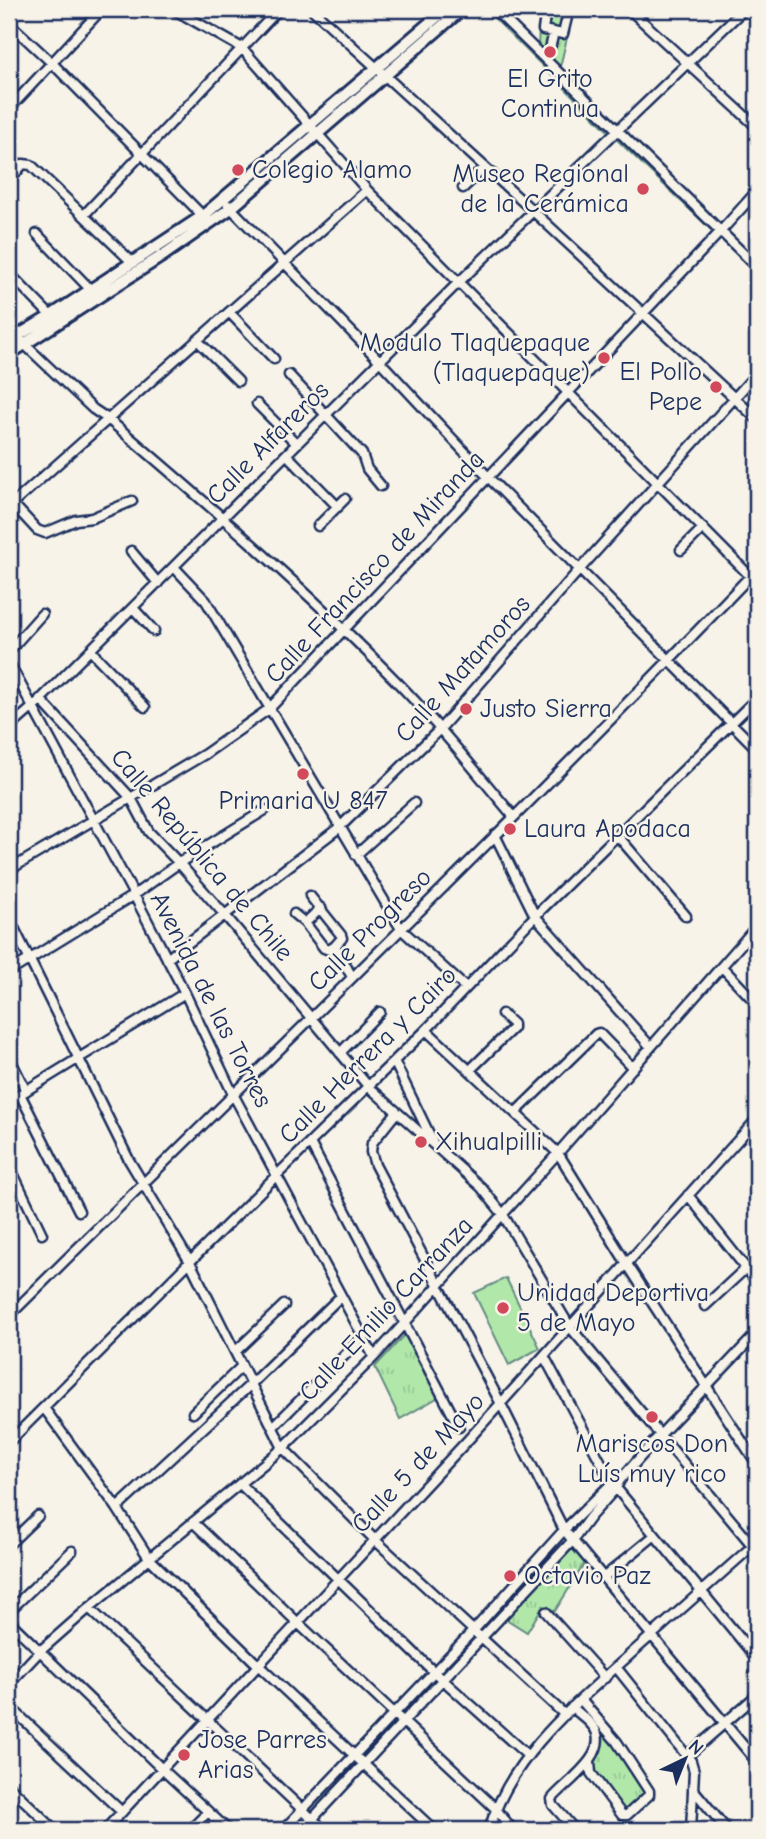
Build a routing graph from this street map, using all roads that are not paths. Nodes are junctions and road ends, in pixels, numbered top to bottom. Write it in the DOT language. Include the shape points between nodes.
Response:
graph roads {
  1 [pos="102,9"];
  2 [pos="173,9"];
  3 [pos="279,9"];
  4 [pos="312,9"];
  5 [pos="446,9"];
  6 [pos="462,9"];
  7 [pos="494,9"];
  8 [pos="546,9"];
  9 [pos="569,9"];
  10 [pos="629,9"];
  11 [pos="744,9"];
  12 [pos="9,23"];
  13 [pos="554,32"];
  14 [pos="242,48"];
  15 [pos="547,61"];
  16 [pos="52,63"];
  17 [pos="688,63"];
  18 [pos="380,72"];
  19 [pos="9,110"];
  20 [pos="757,127"];
  21 [pos="313,129"];
  22 [pos="617,130"];
  23 [pos="142,154"];
  24 [pos="485,167"];
  25 [pos="9,181"];
  26 [pos="463,188"];
  27 [pos="367,190"];
  28 [pos="757,191"];
  29 [pos="227,204"];
  30 [pos="534,212"];
  31 [pos="84,215"];
  32 [pos="204,216"];
  33 [pos="721,231"];
  34 [pos="37,234"];
  35 [pos="132,262"];
  36 [pos="284,262"];
  37 [pos="757,267"];
  38 [pos="10,276"];
  39 [pos="458,283"];
  40 [pos="91,290"];
  41 [pos="229,312"];
  42 [pos="644,313"];
  43 [pos="51,316"];
  44 [pos="197,340"];
  45 [pos="17,341"];
  46 [pos="9,354"];
  47 [pos="274,359"];
  48 [pos="379,361"];
  49 [pos="757,373"];
  50 [pos="289,375"];
  51 [pos="238,381"];
  52 [pos="568,394"];
  53 [pos="734,398"];
  54 [pos="257,404"];
  55 [pos="326,415"];
  56 [pos="108,419"];
  57 [pos="757,419"];
  58 [pos="297,444"];
  59 [pos="286,455"];
  60 [pos="489,478"];
  61 [pos="658,481"];
  62 [pos="381,486"];
  63 [pos="345,499"];
  64 [pos="132,501"];
  65 [pos="11,506"];
  66 [pos="338,507"];
  67 [pos="224,518"];
  68 [pos="318,526"];
  69 [pos="703,528"];
  70 [pos="681,550"];
  71 [pos="131,551"];
  72 [pos="174,567"];
  73 [pos="580,569"];
  74 [pos="755,576"];
  75 [pos="158,583"];
  76 [pos="133,608"];
  77 [pos="42,614"];
  78 [pos="344,630"];
  79 [pos="153,631"];
  80 [pos="90,650"];
  81 [pos="9,651"];
  82 [pos="669,661"];
  83 [pos="9,663"];
  84 [pos="757,698"];
  85 [pos="40,699"];
  86 [pos="145,706"];
  87 [pos="33,707"];
  88 [pos="269,709"];
  89 [pos="731,722"];
  90 [pos="9,728"];
  91 [pos="440,729"];
  92 [pos="757,749"];
  93 [pos="131,798"];
  94 [pos="414,803"];
  95 [pos="265,810"];
  96 [pos="514,817"];
  97 [pos="93,820"];
  98 [pos="340,827"];
  99 [pos="495,835"];
  100 [pos="617,835"];
  101 [pos="356,855"];
  102 [pos="179,863"];
  103 [pos="9,870"];
  104 [pos="134,895"];
  105 [pos="310,896"];
  106 [pos="321,908"];
  107 [pos="294,914"];
  108 [pos="224,915"];
  109 [pos="535,916"];
  110 [pos="686,916"];
  111 [pos="9,918"];
  112 [pos="305,923"];
  113 [pos="757,926"];
  114 [pos="401,929"];
  115 [pos="335,946"];
  116 [pos="29,959"];
  117 [pos="167,959"];
  118 [pos="722,967"];
  119 [pos="9,972"];
  120 [pos="352,977"];
  121 [pos="466,988"];
  122 [pos="185,993"];
  123 [pos="757,1004"];
  124 [pos="380,1012"];
  125 [pos="502,1014"];
  126 [pos="311,1018"];
  127 [pos="426,1030"];
  128 [pos="651,1047"];
  129 [pos="340,1053"];
  130 [pos="78,1058"];
  131 [pos="10,1059"];
  132 [pos="394,1061"];
  133 [pos="633,1068"];
  134 [pos="470,1070"];
  135 [pos="368,1086"];
  136 [pos="23,1092"];
  137 [pos="233,1094"];
  138 [pos="9,1101"];
  139 [pos="396,1113"];
  140 [pos="515,1113"];
  141 [pos="757,1119"];
  142 [pos="310,1143"];
  143 [pos="435,1147"];
  144 [pos="558,1153"];
  145 [pos="9,1165"];
  146 [pos="277,1175"];
  147 [pos="142,1184"];
  148 [pos="688,1195"];
  149 [pos="79,1211"];
  150 [pos="502,1213"];
  151 [pos="42,1234"];
  152 [pos="190,1262"];
  153 [pos="626,1264"];
  154 [pos="746,1268"];
  155 [pos="757,1282"];
  156 [pos="438,1286"];
  157 [pos="341,1296"];
  158 [pos="284,1305"];
  159 [pos="705,1306"];
  160 [pos="9,1316"];
  161 [pos="404,1324"];
  162 [pos="570,1327"];
  163 [pos="757,1333"];
  164 [pos="363,1337"];
  165 [pos="235,1352"];
  166 [pos="544,1356"];
  167 [pos="374,1357"];
  168 [pos="242,1366"];
  169 [pos="251,1384"];
  170 [pos="706,1386"];
  171 [pos="501,1404"];
  172 [pos="44,1408"];
  173 [pos="193,1413"];
  174 [pos="273,1427"];
  175 [pos="459,1427"];
  176 [pos="660,1435"];
  177 [pos="9,1443"];
  178 [pos="284,1448"];
  179 [pos="757,1464"];
  180 [pos="616,1484"];
  181 [pos="240,1485"];
  182 [pos="117,1508"];
  183 [pos="38,1516"];
  184 [pos="193,1522"];
  185 [pos="564,1530"];
  186 [pos="655,1535"];
  187 [pos="375,1540"];
  188 [pos="573,1540"];
  189 [pos="9,1544"];
  190 [pos="756,1546"];
  191 [pos="72,1551"];
  192 [pos="149,1558"];
  193 [pos="604,1577"];
  194 [pos="339,1580"];
  195 [pos="701,1591"];
  196 [pos="89,1608"];
  197 [pos="9,1611"];
  198 [pos="546,1612"];
  199 [pos="9,1621"];
  200 [pos="298,1623"];
  201 [pos="474,1630"];
  202 [pos="652,1635"];
  203 [pos="482,1639"];
  204 [pos="39,1652"];
  205 [pos="757,1659"];
  206 [pos="258,1665"];
  207 [pos="616,1667"];
  208 [pos="435,1672"];
  209 [pos="605,1678"];
  210 [pos="444,1680"];
  211 [pos="9,1684"];
  212 [pos="757,1695"];
  213 [pos="581,1700"];
  214 [pos="9,1706"];
  215 [pos="572,1707"];
  216 [pos="394,1714"];
  217 [pos="565,1715"];
  218 [pos="207,1720"];
  219 [pos="404,1723"];
  220 [pos="724,1724"];
  221 [pos="599,1728"];
  222 [pos="527,1755"];
  223 [pos="354,1756"];
  224 [pos="687,1756"];
  225 [pos="590,1762"];
  226 [pos="757,1762"];
  227 [pos="364,1765"];
  228 [pos="162,1769"];
  229 [pos="9,1786"];
  230 [pos="694,1789"];
  231 [pos="495,1808"];
  232 [pos="302,1810"];
  233 [pos="122,1812"];
  234 [pos="208,1812"];
  235 [pos="313,1819"];
  236 [pos="54,1830"];
  237 [pos="105,1830"];
  238 [pos="190,1830"];
  239 [pos="228,1830"];
  240 [pos="283,1830"];
  241 [pos="302,1830"];
  242 [pos="324,1830"];
  243 [pos="434,1830"];
  244 [pos="489,1830"];
  245 [pos="513,1830"];
  246 [pos="575,1830"];
  247 [pos="691,1830"];
  248 [pos="727,1830"];
  1 -- 16 [label="street"];
  2 -- 14 [label="street"];
  3 -- 14 [label="street"];
  4 -- 18 [label="street"];
  5 -- 18 [label="main road"];
  6 -- 18 [label="main road"];
  7 -- 15 [label="street"];
  8 -- 13 [label="street" via="542,30"];
  9 -- 13 [label="street" via="563,34"];
  10 -- 17 [label="street"];
  11 -- 17 [label="street, Calle Alfareros"];
  12 -- 16 [label="street"];
  13 -- 15 [label="street"];
  14 -- 21 [label="street"];
  14 -- 23 [label="street"];
  15 -- 22 [label="street"];
  16 -- 19 [label="street"];
  16 -- 23 [label="street"];
  17 -- 20 [label="street"];
  17 -- 22 [label="street, Calle Alfareros"];
  18 -- 21 [label="main road"];
  18 -- 24 [label="street"];
  21 -- 27 [label="street"];
  21 -- 29 [label="main road"];
  22 -- 30 [label="street, Calle Alfareros"];
  22 -- 33 [label="street"];
  23 -- 31 [label="street"];
  23 -- 32 [label="street"];
  24 -- 26 [label="street"];
  24 -- 30 [label="street"];
  25 -- 31 [label="street" via="25,163 31,165"];
  27 -- 36 [label="street"];
  27 -- 39 [label="street"];
  28 -- 33 [label="street, Calle Francisco de Miranda"];
  29 -- 32 [label="main road"];
  29 -- 36 [label="street"];
  29 -- 45 [label="main road" via="199,231"];
  30 -- 39 [label="street, Calle Alfareros"];
  30 -- 42 [label="street"];
  31 -- 35 [label="street"];
  32 -- 35 [label="main road"];
  33 -- 37 [label="street"];
  33 -- 42 [label="street, Calle Francisco de Miranda"];
  34 -- 40 [label="street"];
  35 -- 40 [label="main road"];
  36 -- 41 [label="street"];
  36 -- 48 [label="street"];
  38 -- 43 [label="street"];
  39 -- 48 [label="street, Calle Alfareros"];
  39 -- 52 [label="street"];
  40 -- 43 [label="main road"];
  41 -- 44 [label="street"];
  41 -- 47 [label="street"];
  42 -- 52 [label="street, Calle Francisco de Miranda"];
  42 -- 53 [label="street"];
  43 -- 45 [label="main road"];
  44 -- 51 [label="street"];
  44 -- 56 [label="street"];
  45 -- 46 [label="main road"];
  45 -- 56 [label="street"];
  48 -- 55 [label="street, Calle Alfareros"];
  48 -- 60 [label="street"];
  49 -- 53 [label="street, Calle Matamoros"];
  50 -- 55 [label="street"];
  52 -- 60 [label="street, Calle Francisco de Miranda"];
  52 -- 61 [label="street"];
  53 -- 57 [label="street"];
  53 -- 61 [label="street, Calle Matamoros"];
  54 -- 58 [label="street"];
  55 -- 58 [label="street, Calle Alfareros"];
  55 -- 62 [label="street" via="362,454"];
  56 -- 65 [label="street"];
  56 -- 67 [label="street"];
  58 -- 59 [label="street, Calle Alfareros"];
  59 -- 66 [label="street"];
  59 -- 67 [label="street, Calle Alfareros"];
  60 -- 73 [label="street"];
  60 -- 78 [label="street, Calle Francisco de Miranda"];
  61 -- 69 [label="street"];
  61 -- 73 [label="street, Calle Matamoros"];
  63 -- 66 [label="street"];
  64 -- 65 [label="street" via="45,533"];
  66 -- 68 [label="street"];
  67 -- 72 [label="street, Calle Alfareros"];
  67 -- 78 [label="street"];
  69 -- 70 [label="street"];
  69 -- 74 [label="street"];
  71 -- 75 [label="street"];
  72 -- 75 [label="street, Calle Alfareros"];
  72 -- 88 [label="street" via="206,601"];
  73 -- 82 [label="street"];
  73 -- 91 [label="street, Calle Matamoros"];
  74 -- 82 [label="street, Calle Progreso"];
  75 -- 76 [label="street, Calle Alfareros"];
  76 -- 79 [label="street"];
  76 -- 80 [label="street, Calle Alfareros"];
  77 -- 81 [label="street"];
  78 -- 88 [label="street, Calle Francisco de Miranda"];
  78 -- 91 [label="street"];
  80 -- 85 [label="street, Calle Alfareros"];
  80 -- 86 [label="street"];
  82 -- 89 [label="street"];
  82 -- 96 [label="street, Calle Progreso"];
  83 -- 87 [label="street, Avenida de las Torres"];
  84 -- 89 [label="street, Calle Herrera y Cairo"];
  85 -- 87 [label="street, Calle Alfareros"];
  85 -- 93 [label="street, Calle República de Chile"];
  87 -- 90 [label="street, Calle Alfareros"];
  87 -- 97 [label="street, Avenida de las Torres"];
  88 -- 93 [label="street, Calle Francisco de Miranda"];
  88 -- 98 [label="street"];
  89 -- 92 [label="street"];
  89 -- 100 [label="street, Calle Herrera y Cairo"];
  91 -- 96 [label="street"];
  91 -- 98 [label="street, Calle Matamoros"];
  93 -- 97 [label="street, Calle Francisco de Miranda"];
  93 -- 102 [label="street, Calle República de Chile" via="149,832"];
  94 -- 101 [label="street"];
  95 -- 102 [label="street"];
  96 -- 99 [label="street, Calle Progreso"];
  97 -- 103 [label="street, Calle Francisco de Miranda"];
  97 -- 104 [label="street, Avenida de las Torres"];
  98 -- 101 [label="street"];
  98 -- 108 [label="street, Calle Matamoros"];
  99 -- 109 [label="street"];
  99 -- 114 [label="street, Calle Progreso"];
  100 -- 109 [label="street, Calle Herrera y Cairo"];
  100 -- 110 [label="street"];
  101 -- 114 [label="street"];
  102 -- 104 [label="street"];
  102 -- 108 [label="street, Calle República de Chile"];
  104 -- 116 [label="street"];
  104 -- 117 [label="street, Avenida de las Torres"];
  105 -- 106 [label="street"];
  106 -- 112 [label="street"];
  106 -- 115 [label="street" via="341,935"];
  107 -- 112 [label="street"];
  108 -- 117 [label="street, Calle Matamoros"];
  108 -- 126 [label="street, Calle República de Chile"];
  109 -- 121 [label="street, Calle Herrera y Cairo"];
  109 -- 128 [label="street"];
  111 -- 116 [label="street"];
  112 -- 115 [label="street" via="324,948"];
  113 -- 118 [label="street, Calle Emilio Carranza"];
  114 -- 120 [label="street, Calle Progreso"];
  114 -- 121 [label="street"];
  115 -- 120 [label="street"];
  116 -- 119 [label="street"];
  116 -- 130 [label="street"];
  117 -- 122 [label="street, Avenida de las Torres"];
  118 -- 123 [label="street"];
  118 -- 128 [label="street, Calle Emilio Carranza"];
  120 -- 126 [label="street, Calle Progreso"];
  121 -- 127 [label="street, Calle Herrera y Cairo"];
  122 -- 130 [label="street"];
  122 -- 137 [label="street, Avenida de las Torres"];
  124 -- 129 [label="street"];
  125 -- 134 [label="street" via="513,1028"];
  126 -- 129 [label="street, Calle República de Chile"];
  126 -- 137 [label="street, Calle Progreso"];
  127 -- 132 [label="street, Calle Herrera y Cairo"];
  127 -- 134 [label="street"];
  128 -- 133 [label="street, Calle Emilio Carranza"];
  129 -- 135 [label="street, Calle República de Chile"];
  130 -- 136 [label="street"];
  130 -- 147 [label="street"];
  131 -- 136 [label="street"];
  132 -- 135 [label="street, Calle Herrera y Cairo"];
  132 -- 143 [label="street"];
  133 -- 140 [label="street" via="596,1034"];
  133 -- 144 [label="street, Calle Emilio Carranza"];
  134 -- 140 [label="street"];
  135 -- 139 [label="street, Calle República de Chile"];
  135 -- 142 [label="street, Calle Herrera y Cairo"];
  136 -- 138 [label="street"];
  136 -- 149 [label="street"];
  137 -- 146 [label="street, Avenida de las Torres"];
  137 -- 147 [label="street, Calle Progreso"];
  139 -- 143 [label="street, Calle República de Chile"];
  139 -- 156 [label="street" via="372,1143 372,1156"];
  140 -- 144 [label="street"];
  141 -- 148 [label="street, Calle 5 de Mayo"];
  142 -- 146 [label="street, Calle Herrera y Cairo"];
  142 -- 161 [label="street"];
  143 -- 150 [label="street, Calle República de Chile" via="481,1187"];
  144 -- 150 [label="street, Calle Emilio Carranza"];
  144 -- 153 [label="street"];
  145 -- 151 [label="street"];
  146 -- 152 [label="street, Calle Herrera y Cairo"];
  146 -- 157 [label="street, Avenida de las Torres"];
  147 -- 152 [label="street"];
  147 -- 160 [label="street, Calle Progreso"];
  148 -- 153 [label="street, Calle 5 de Mayo"];
  148 -- 154 [label="street"];
  150 -- 156 [label="street, Calle Emilio Carranza"];
  150 -- 162 [label="street, Calle República de Chile"];
  152 -- 165 [label="street"];
  152 -- 172 [label="street, Calle Herrera y Cairo"];
  153 -- 162 [label="street, Calle 5 de Mayo"];
  153 -- 170 [label="street"];
  154 -- 155 [label="street"];
  154 -- 159 [label="street"];
  156 -- 161 [label="street, Calle Emilio Carranza"];
  156 -- 171 [label="street"];
  157 -- 164 [label="street, Avenida de las Torres"];
  157 -- 169 [label="street"];
  158 -- 165 [label="street"];
  161 -- 167 [label="street, Calle Emilio Carranza"];
  161 -- 175 [label="street"];
  162 -- 166 [label="street, Calle 5 de Mayo"];
  162 -- 176 [label="street, Calle República de Chile"];
  163 -- 170 [label="street"];
  164 -- 167 [label="street, Avenida de las Torres"];
  164 -- 174 [label="street"];
  165 -- 168 [label="street"];
  166 -- 171 [label="street, Calle 5 de Mayo"];
  166 -- 180 [label="street"];
  167 -- 178 [label="street, Calle Emilio Carranza"];
  168 -- 169 [label="street"];
  168 -- 173 [label="street"];
  169 -- 174 [label="street"];
  169 -- 182 [label="street"];
  170 -- 176 [label="street"];
  170 -- 179 [label="street"];
  171 -- 185 [label="street"];
  171 -- 187 [label="street, Calle 5 de Mayo"];
  172 -- 177 [label="street, Calle Herrera y Cairo"];
  172 -- 182 [label="street"];
  174 -- 178 [label="street"];
  176 -- 180 [label="street"];
  176 -- 190 [label="street, Calle República de Chile"];
  178 -- 181 [label="street, Calle Emilio Carranza"];
  178 -- 187 [label="street"];
  180 -- 185 [label="street"];
  180 -- 186 [label="street"];
  180 -- 188 [label="street"];
  181 -- 184 [label="street, Calle Emilio Carranza"];
  181 -- 194 [label="street"];
  182 -- 192 [label="street"];
  183 -- 189 [label="street"];
  184 -- 192 [label="street, Calle Emilio Carranza"];
  184 -- 200 [label="street"];
  185 -- 188 [label="street"];
  185 -- 201 [label="street"];
  186 -- 193 [label="street"];
  186 -- 195 [label="street"];
  187 -- 194 [label="street, Calle 5 de Mayo"];
  187 -- 201 [label="street"];
  188 -- 193 [label="street"];
  188 -- 203 [label="street"];
  190 -- 195 [label="street"];
  191 -- 197 [label="street"];
  192 -- 196 [label="street, Calle Emilio Carranza"];
  192 -- 206 [label="street"];
  193 -- 202 [label="street"];
  194 -- 200 [label="street, Calle 5 de Mayo"];
  194 -- 208 [label="street"];
  195 -- 202 [label="street"];
  195 -- 205 [label="street"];
  196 -- 204 [label="street, Calle Emilio Carranza"];
  196 -- 218 [label="street"];
  198 -- 209 [label="street"];
  199 -- 204 [label="street"];
  200 -- 206 [label="street, Calle 5 de Mayo"];
  200 -- 216 [label="street"];
  201 -- 203 [label="street"];
  201 -- 208 [label="street"];
  202 -- 207 [label="street"];
  202 -- 220 [label="street"];
  203 -- 210 [label="street"];
  203 -- 217 [label="street"];
  204 -- 211 [label="street, Calle Emilio Carranza"];
  204 -- 228 [label="street"];
  206 -- 218 [label="street, Calle 5 de Mayo"];
  206 -- 223 [label="street"];
  207 -- 209 [label="street"];
  207 -- 224 [label="street"];
  208 -- 210 [label="street"];
  208 -- 216 [label="street"];
  209 -- 213 [label="street"];
  210 -- 219 [label="street"];
  210 -- 222 [label="street"];
  212 -- 220 [label="street"];
  213 -- 215 [label="street"];
  213 -- 221 [label="street"];
  214 -- 233 [label="street"];
  215 -- 217 [label="street"];
  215 -- 221 [label="street"];
  216 -- 219 [label="street"];
  216 -- 223 [label="street"];
  217 -- 222 [label="street"];
  218 -- 228 [label="street, Calle 5 de Mayo"];
  218 -- 232 [label="street"];
  219 -- 227 [label="street"];
  219 -- 231 [label="street"];
  220 -- 224 [label="street"];
  220 -- 226 [label="street"];
  221 -- 225 [label="street"];
  221 -- 225 [label="street" via="617,1742 649,1795 622,1815 592,1773"];
  222 -- 231 [label="street"];
  223 -- 227 [label="street"];
  223 -- 232 [label="street"];
  224 -- 230 [label="street" via="693,1766"];
  225 -- 246 [label="street" via="552,1799"];
  227 -- 235 [label="street"];
  227 -- 243 [label="street"];
  228 -- 233 [label="street, Calle 5 de Mayo"];
  228 -- 234 [label="street"];
  229 -- 236 [label="street"];
  230 -- 247 [label="street"];
  230 -- 248 [label="street"];
  231 -- 244 [label="street"];
  231 -- 245 [label="street"];
  232 -- 235 [label="street"];
  232 -- 240 [label="street"];
  233 -- 237 [label="street, Calle 5 de Mayo"];
  234 -- 238 [label="street"];
  234 -- 239 [label="street"];
  235 -- 241 [label="street"];
  235 -- 242 [label="street"];
}
